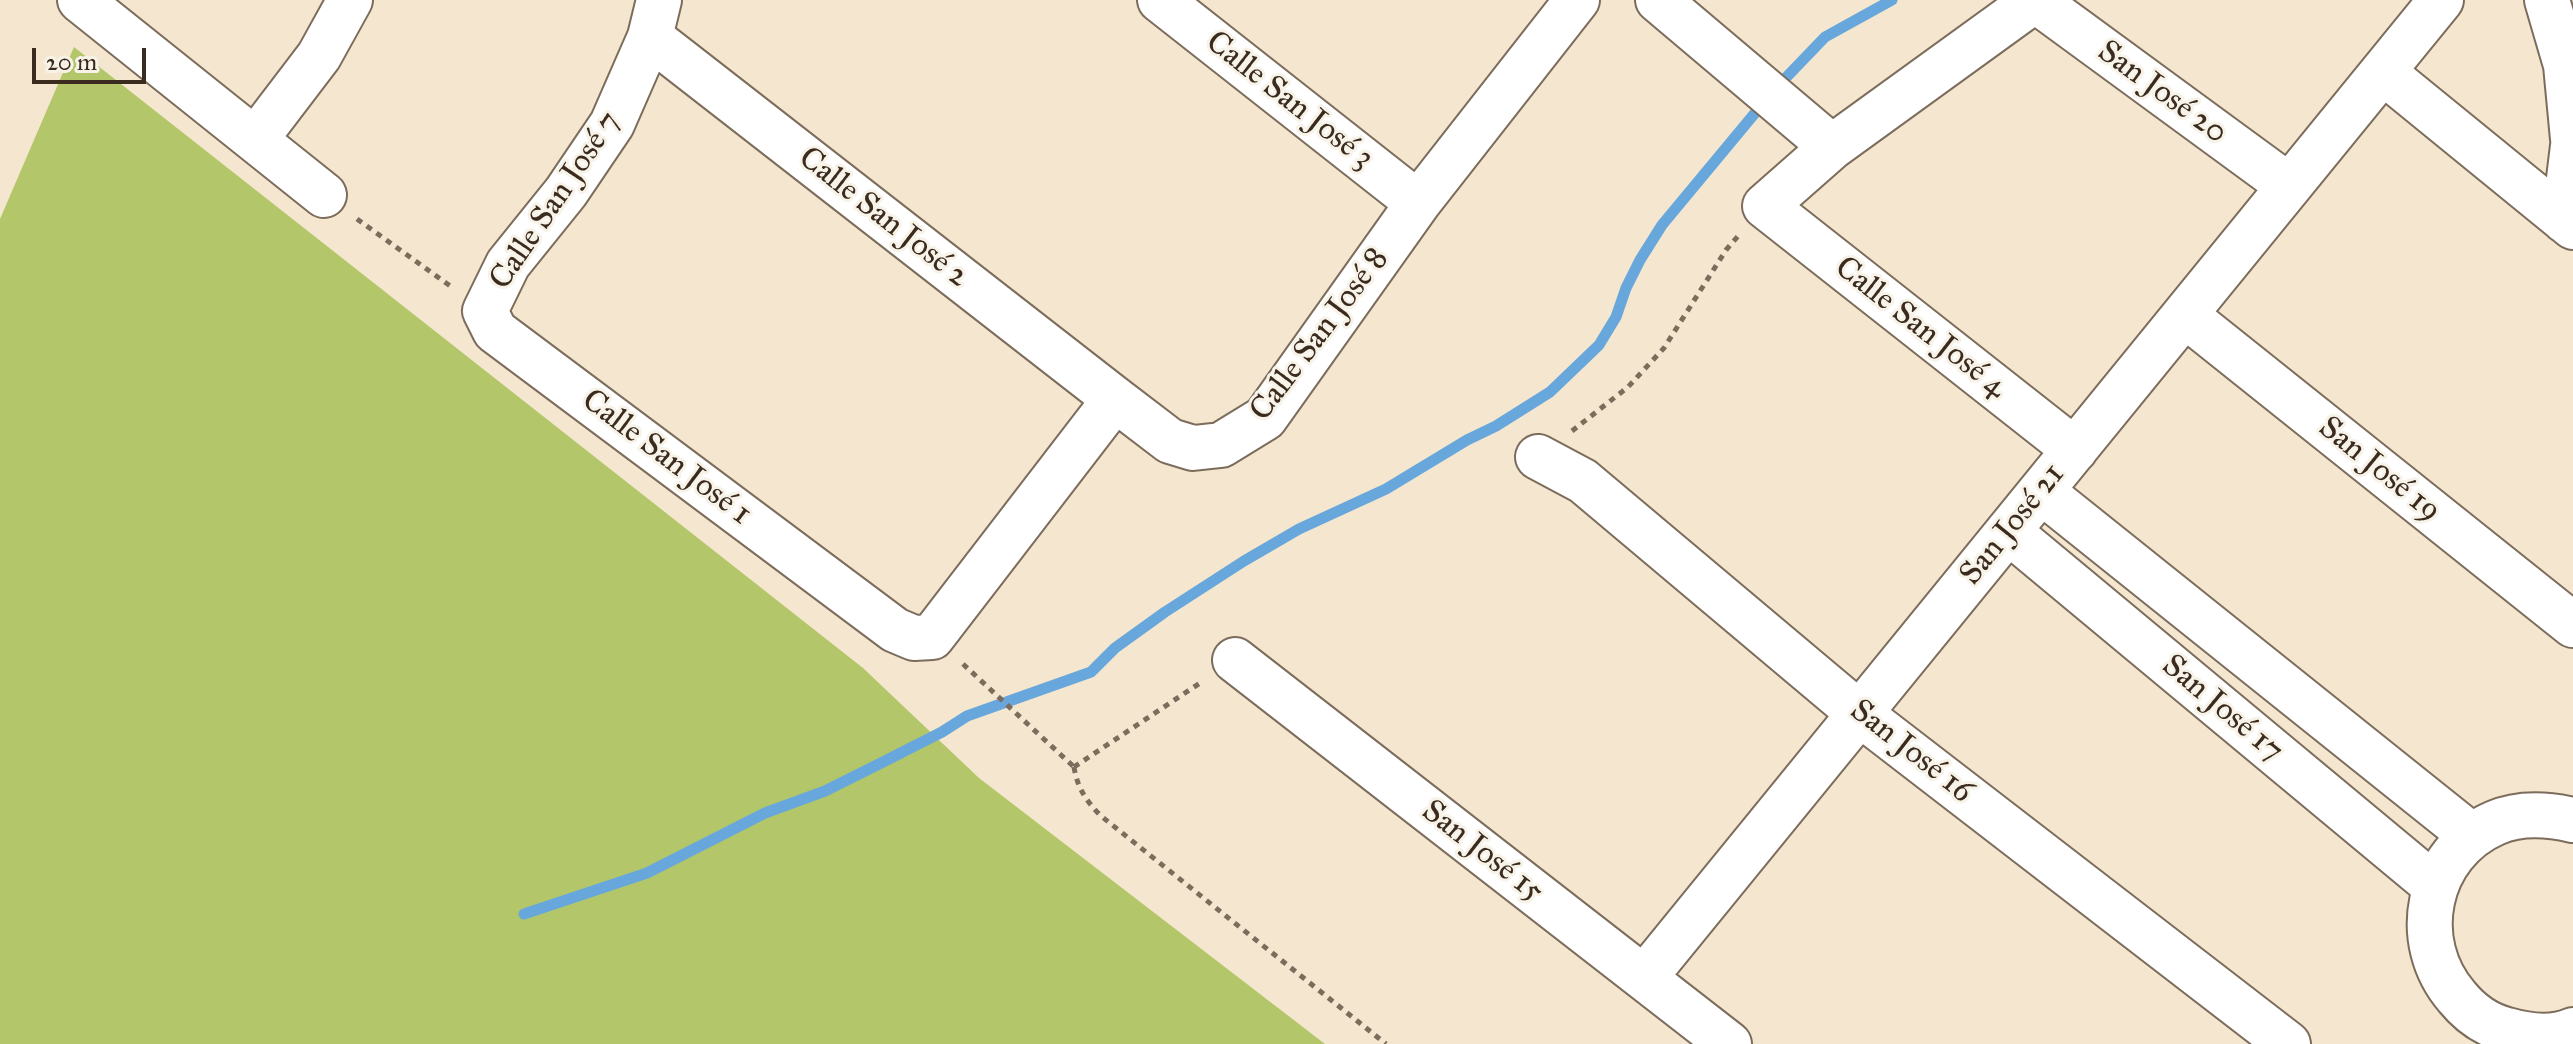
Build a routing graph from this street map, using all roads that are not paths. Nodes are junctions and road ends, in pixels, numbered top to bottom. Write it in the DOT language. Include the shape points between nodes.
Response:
graph roads {
  1 [pos="80,0"];
  2 [pos="350,0"];
  3 [pos="1160,0"];
  4 [pos="1577,0"];
  5 [pos="1658,0"];
  6 [pos="2035,0"];
  7 [pos="2441,0"];
  8 [pos="2547,0"];
  9 [pos="654,19"];
  10 [pos="2383,72"];
  11 [pos="2573,139"];
  12 [pos="255,140"];
  13 [pos="2573,146"];
  14 [pos="1832,147"];
  15 [pos="2289,186"];
  16 [pos="324,195"];
  17 [pos="1418,203"];
  18 [pos="2569,223"];
  19 [pos="485,311"];
  20 [pos="2185,315"];
  21 [pos="1115,399"];
  22 [pos="2075,450"];
  23 [pos="1538,457"];
  24 [pos="2041,491"];
  25 [pos="2008,531"];
  26 [pos="2573,625"];
  27 [pos="1235,660"];
  28 [pos="1860,714"];
  29 [pos="2573,820"];
  30 [pos="2472,836"];
  31 [pos="2435,886"];
  32 [pos="1644,978"];
  33 [pos="2573,1030"];
  34 [pos="2491,1036"];
  35 [pos="1729,1044"];
  36 [pos="2288,1044"];
  1 -- 12 [label="street"];
  2 -- 12 [label="street" via="319,56"];
  3 -- 17 [label="street, Calle San José 3"];
  4 -- 17 [label="street, Calle San José 8"];
  5 -- 14 [label="street"];
  6 -- 14 [label="street"];
  6 -- 15 [label="street, San José 20"];
  7 -- 10 [label="street, San José 21"];
  8 -- 11 [label="street" via="2566,65"];
  9 -- 19 [label="street, Calle San José 7" via="612,124 508,264"];
  9 -- 21 [label="street, Calle San José 2"];
  10 -- 15 [label="street, San José 21"];
  10 -- 18 [label="street"];
  12 -- 16 [label="street"];
  13 -- 18 [label="street"];
  14 -- 22 [label="street, Calle San José 4" via="1765,206"];
  15 -- 20 [label="street, San José 21"];
  17 -- 21 [label="street, Calle San José 8" via="1265,418 1243,433 1221,445 1193,448 1170,441"];
  19 -- 21 [label="street, Calle San José 1" via="495,331 508,341 895,630 914,638 932,637"];
  20 -- 22 [label="street, San José 21"];
  20 -- 26 [label="street, San José 19"];
  22 -- 24 [label="street, San José 21"];
  23 -- 28 [label="street, San José 16" via="1583,481"];
  24 -- 25 [label="street, San José 21"];
  24 -- 30 [label="street, San José 17"];
  25 -- 28 [label="street, San José 21"];
  25 -- 31 [label="street, San José 17"];
  27 -- 32 [label="street, San José 15"];
  28 -- 32 [label="street, San José 21"];
  28 -- 36 [label="street, San José 16"];
  29 -- 30 [label="street" via="2523,815"];
  30 -- 31 [label="street" via="2450,858"];
  31 -- 34 [label="street" via="2428,919 2432,953 2445,984"];
  32 -- 35 [label="street, San José 15"];
  33 -- 34 [label="street"];
}
